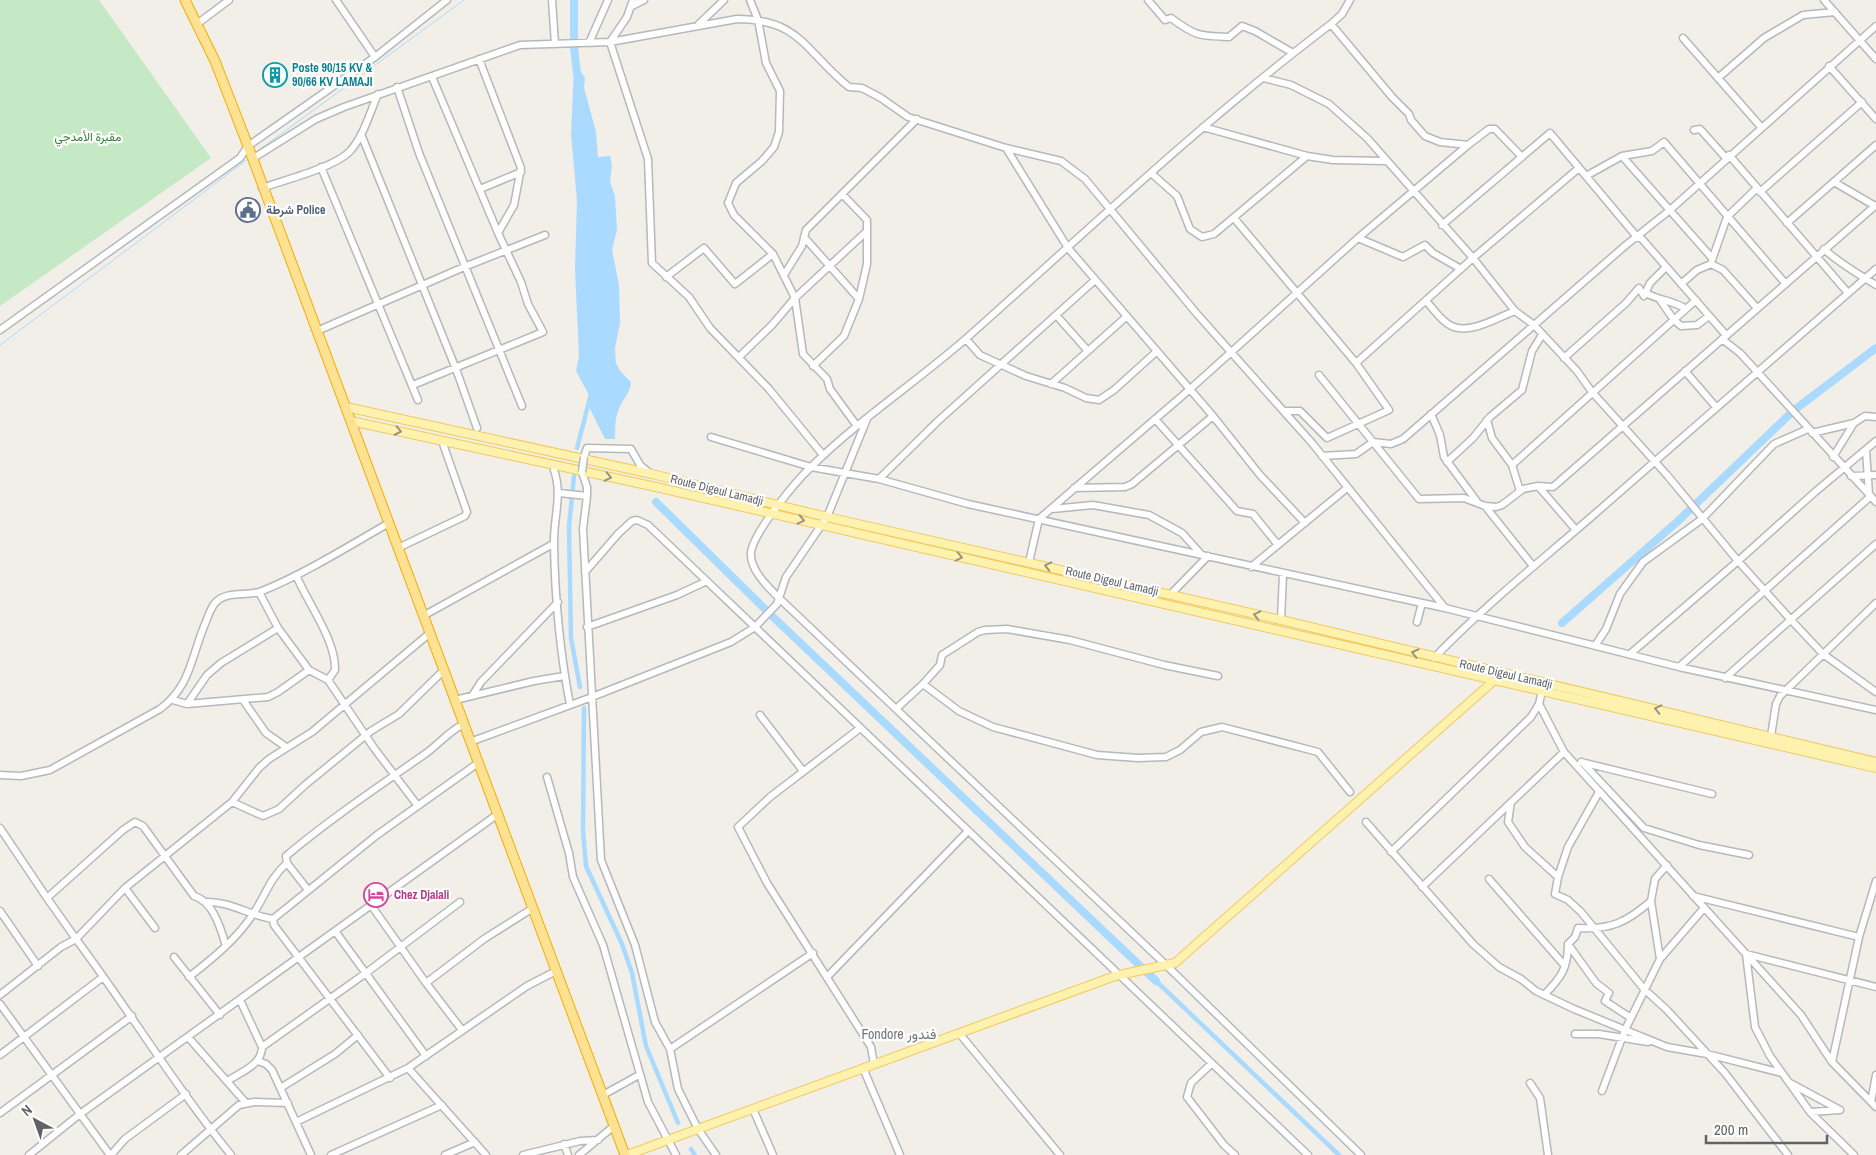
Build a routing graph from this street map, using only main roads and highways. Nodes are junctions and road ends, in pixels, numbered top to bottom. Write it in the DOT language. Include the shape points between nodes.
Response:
graph roads {
  1 [pos="185,0"];
  2 [pos="346,407"];
  3 [pos="351,421"];
  4 [pos="1504,673"];
  5 [pos="1495,680"];
  6 [pos="1543,686"];
  7 [pos="1876,762"];
  8 [pos="1876,768"];
  9 [pos="626,1155"];
  1 -- 2 [label="highway" via="215,61"];
  2 -- 3 [label="highway"];
  4 -- 2 [label="main road, Route Digeul Lamadji, one-way" via="652,474"];
  3 -- 5 [label="main road, Route Digeul Lamadji, one-way" via="822,525"];
  3 -- 9 [label="highway"];
  4 -- 5 [label="main road"];
  4 -- 6 [label="main road, Route Digeul Lamadji"];
  5 -- 6 [label="main road, Route Digeul Lamadji"];
  5 -- 9 [label="main road" via="1175,963 1122,974"];
  7 -- 6 [label="main road, Route Digeul Lamadji, one-way"];
  6 -- 8 [label="main road, Route Digeul Lamadji"];
}
